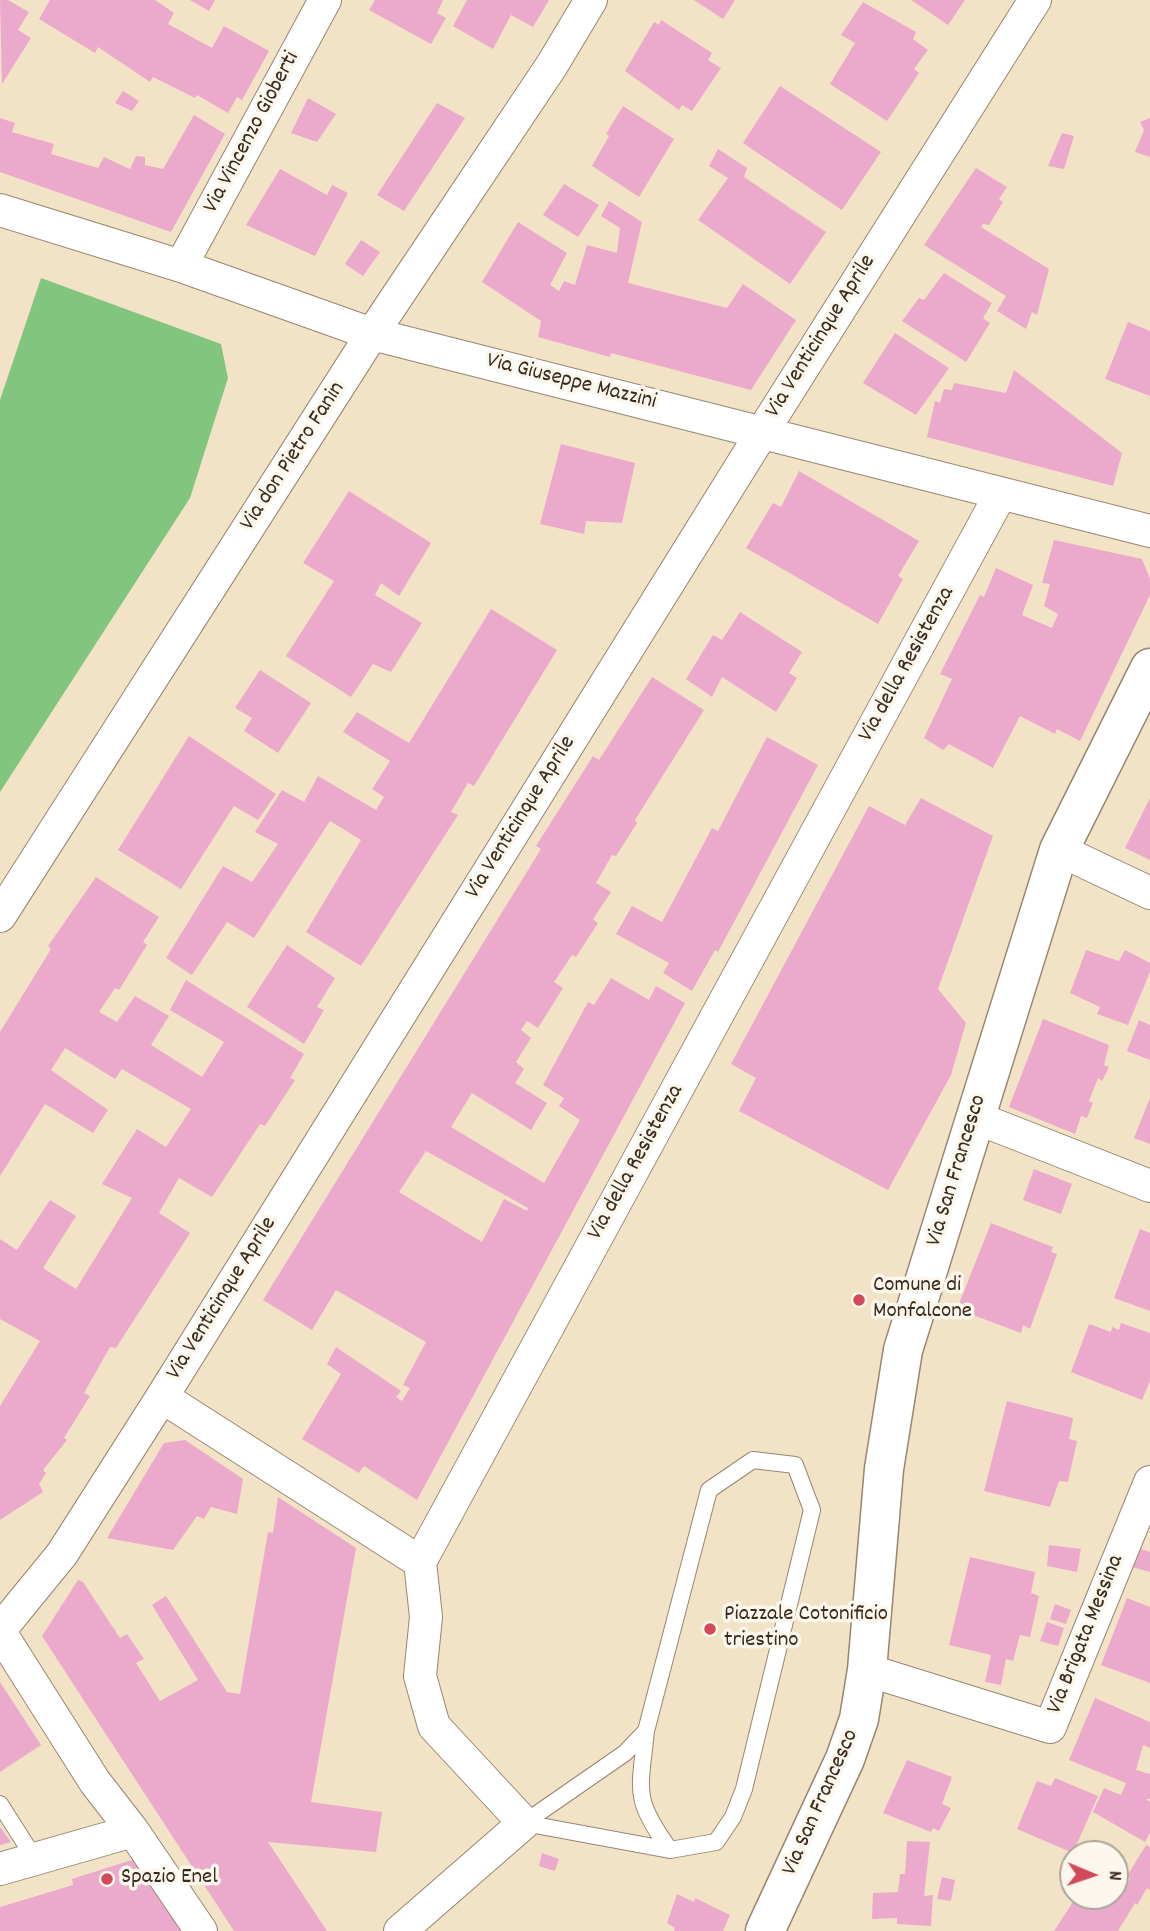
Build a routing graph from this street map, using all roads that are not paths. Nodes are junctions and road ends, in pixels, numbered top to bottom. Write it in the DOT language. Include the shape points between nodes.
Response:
graph roads {
  1 [pos="326,0"];
  2 [pos="592,0"];
  3 [pos="1035,0"];
  4 [pos="0,210"];
  5 [pos="181,265"];
  6 [pos="372,334"];
  7 [pos="763,431"];
  8 [pos="1000,495"];
  9 [pos="1150,530"];
  10 [pos="1150,668"];
  11 [pos="1059,850"];
  12 [pos="1150,893"];
  13 [pos="0,916"];
  14 [pos="974,1117"];
  15 [pos="1150,1186"];
  16 [pos="162,1397"];
  17 [pos="1150,1482"];
  18 [pos="420,1562"];
  19 [pos="0,1631"];
  20 [pos="867,1670"];
  21 [pos="646,1731"];
  22 [pos="0,1804"];
  23 [pos="524,1823"];
  24 [pos="133,1831"];
  25 [pos="670,1850"];
  26 [pos="34,1859"];
  27 [pos="0,1869"];
  28 [pos="201,1931"];
  29 [pos="400,1931"];
  30 [pos="765,1931"];
  1 -- 5 [label="street, Via Vincenzo Gioberti"];
  2 -- 6 [label="street, Via don Pietro Fanin"];
  3 -- 7 [label="street, Via Venticinque Aprile"];
  4 -- 5 [label="street, Via Giuseppe Mazzini"];
  5 -- 6 [label="street, Via Giuseppe Mazzini"];
  6 -- 7 [label="street, Via Giuseppe Mazzini"];
  6 -- 13 [label="street, Via don Pietro Fanin"];
  7 -- 8 [label="street, Via Giuseppe Mazzini"];
  7 -- 16 [label="street, Via Venticinque Aprile"];
  8 -- 9 [label="street, Via Giuseppe Mazzini"];
  8 -- 18 [label="street, Via della Resistenza"];
  10 -- 11 [label="street, Via San Francesco"];
  11 -- 12 [label="street"];
  11 -- 14 [label="street, Via San Francesco"];
  14 -- 15 [label="street"];
  14 -- 20 [label="street, Via San Francesco" via="903,1350 884,1469"];
  16 -- 18 [label="street"];
  16 -- 19 [label="street, Via Venticinque Aprile" via="62,1554"];
  17 -- 20 [label="street, Via Brigata Messina" via="1050,1727"];
  18 -- 23 [label="street" via="426,1617 420,1676 434,1726"];
  19 -- 24 [label="street" via="95,1782"];
  20 -- 30 [label="street, Via San Francesco" via="859,1719 845,1759"];
  21 -- 23 [label="lane" via="625,1753"];
  21 -- 25 [label="lane" via="639,1793 647,1818"];
  21 -- 25 [label="lane" via="709,1490 753,1460 794,1465 812,1510 744,1789 716,1842"];
  22 -- 26 [label="lane"];
  23 -- 25 [label="lane"];
  23 -- 29 [label="street"];
  24 -- 26 [label="street"];
  24 -- 28 [label="street"];
  26 -- 27 [label="street"];
}
